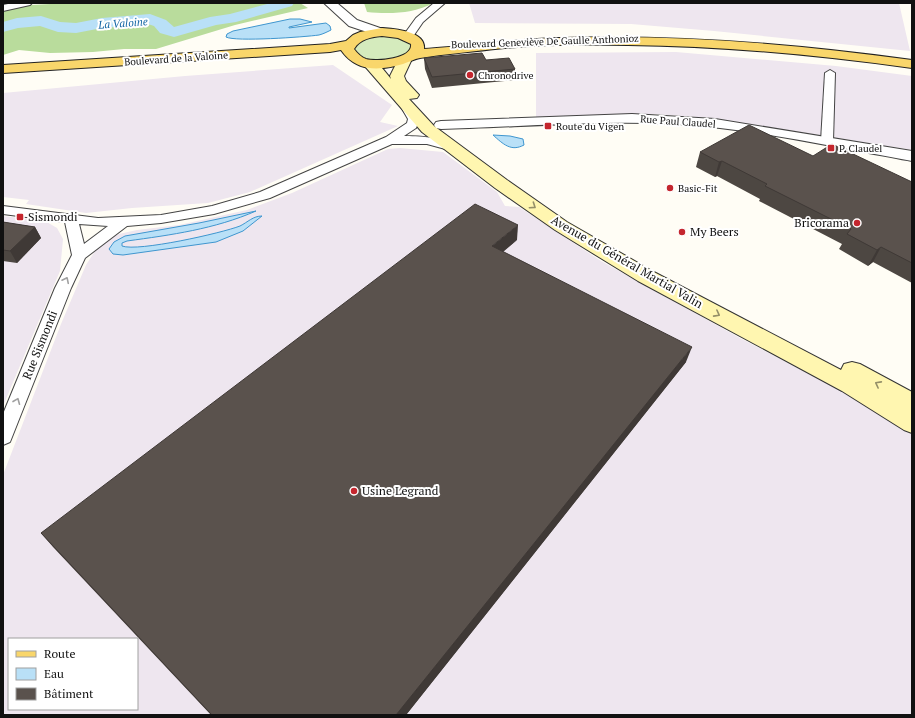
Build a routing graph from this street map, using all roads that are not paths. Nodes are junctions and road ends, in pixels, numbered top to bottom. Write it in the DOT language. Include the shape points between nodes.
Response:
graph roads {
  1 [pos="27,3"];
  2 [pos="330,3"];
  3 [pos="440,3"];
  4 [pos="3,8"];
  5 [pos="419,20"];
  6 [pos="353,22"];
  7 [pos="379,32"];
  8 [pos="393,32"];
  9 [pos="352,46"];
  10 [pos="411,48"];
  11 [pos="912,60"];
  12 [pos="370,64"];
  13 [pos="912,64"];
  14 [pos="3,69"];
  15 [pos="830,72"];
  16 [pos="3,74"];
  17 [pos="407,107"];
  18 [pos="431,127"];
  19 [pos="404,131"];
  20 [pos="390,140"];
  21 [pos="827,141"];
  22 [pos="449,146"];
  23 [pos="912,156"];
  24 [pos="3,210"];
  25 [pos="71,218"];
  26 [pos="123,222"];
  27 [pos="79,255"];
  28 [pos="912,403"];
  29 [pos="912,423"];
  30 [pos="3,437"];
  1 -- 4 [label="street"];
  2 -- 6 [label="street"];
  3 -- 5 [label="street"];
  5 -- 8 [label="street"];
  5 -- 10 [label="street"];
  6 -- 7 [label="street"];
  6 -- 9 [label="street" via="356,29"];
  7 -- 8 [label="main road"];
  7 -- 9 [label="main road" via="368,34"];
  8 -- 10 [label="main road"];
  9 -- 12 [label="main road" via="356,60"];
  9 -- 14 [label="main road, Boulevard de la Valoine"];
  9 -- 16 [label="main road, Boulevard de la Valoine" via="318,54"];
  10 -- 11 [label="main road, Boulevard Geneviève De Gaulle Anthonioz" via="572,38 689,39 805,47"];
  10 -- 12 [label="main road" via="389,64"];
  10 -- 13 [label="main road, Boulevard Geneviève De Gaulle Anthonioz" via="566,42 665,42 777,48"];
  10 -- 18 [label="main road, Avenue du Général Martial Valin" via="397,76"];
  12 -- 17 [label="main road, Avenue du Général Martial Valin"];
  15 -- 21 [label="street"];
  17 -- 18 [label="main road, Avenue du Général Martial Valin"];
  17 -- 19 [label="street" via="414,119 412,125"];
  18 -- 19 [label="street"];
  18 -- 20 [label="street"];
  18 -- 21 [label="street, Rue Paul Claudel" via="632,118 715,123"];
  18 -- 22 [label="main road, Avenue du Général Martial Valin"];
  28 -- 18 [label="main road, Avenue du Général Martial Valin, one-way" via="598,234 458,141"];
  19 -- 20 [label="street"];
  20 -- 22 [label="street" via="417,139"];
  20 -- 26 [label="street" via="265,195 214,210"];
  21 -- 23 [label="street, Rue Paul Claudel"];
  22 -- 29 [label="main road, Avenue du Général Martial Valin, one-way" via="561,226 645,276 850,385"];
  24 -- 25 [label="street"];
  25 -- 26 [label="street"];
  25 -- 27 [label="street"];
  26 -- 27 [label="street, Rue Sismondi"];
  30 -- 27 [label="street, Rue Sismondi, one-way" via="63,288"];
}
